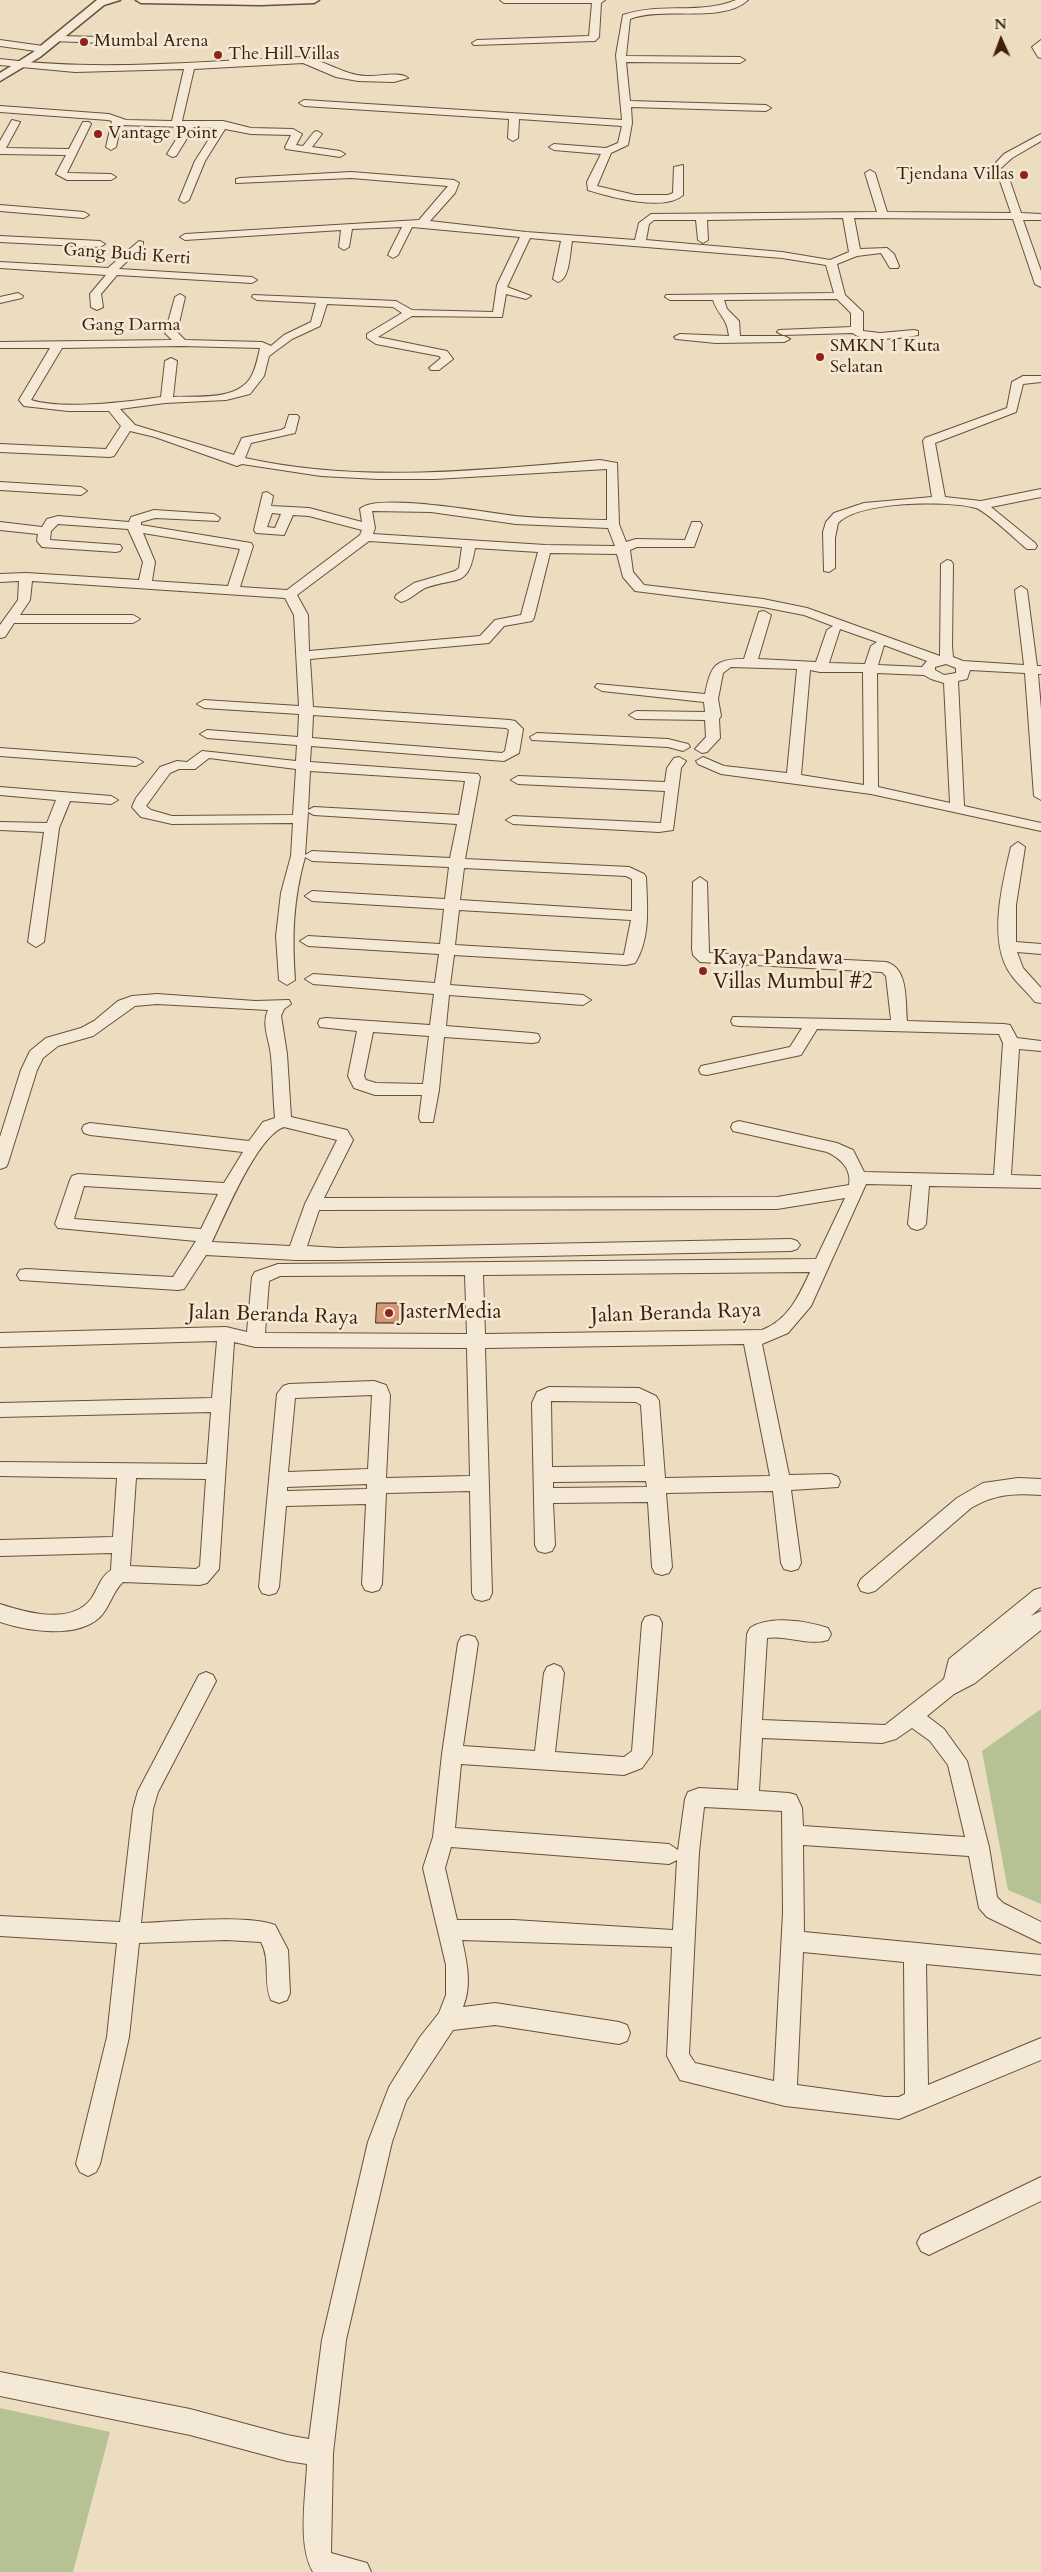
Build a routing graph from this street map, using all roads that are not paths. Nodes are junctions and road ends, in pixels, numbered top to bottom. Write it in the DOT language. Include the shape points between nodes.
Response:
graph roads {
  1 [pos="104,0"];
  2 [pos="115,0"];
  3 [pos="141,0"];
  4 [pos="314,0"];
  5 [pos="504,0"];
  6 [pos="598,0"];
  7 [pos="601,0"];
  8 [pos="744,0"];
  9 [pos="56,39"];
  10 [pos="104,40"];
  11 [pos="0,43"];
  12 [pos="477,43"];
  13 [pos="1041,43"];
  14 [pos="43,49"];
  15 [pos="1041,55"];
  16 [pos="621,59"];
  17 [pos="740,60"];
  18 [pos="0,62"];
  19 [pos="21,65"];
  20 [pos="190,65"];
  21 [pos="0,78"];
  22 [pos="403,78"];
  23 [pos="304,103"];
  24 [pos="626,104"];
  25 [pos="766,108"];
  26 [pos="0,109"];
  27 [pos="514,118"];
  28 [pos="117,120"];
  29 [pos="178,121"];
  30 [pos="15,122"];
  31 [pos="627,123"];
  32 [pos="86,124"];
  33 [pos="223,124"];
  34 [pos="189,125"];
  35 [pos="317,134"];
  36 [pos="1041,137"];
  37 [pos="513,138"];
  38 [pos="111,147"];
  39 [pos="554,147"];
  40 [pos="306,149"];
  41 [pos="0,151"];
  42 [pos="607,151"];
  43 [pos="72,152"];
  44 [pos="172,154"];
  45 [pos="340,154"];
  46 [pos="679,167"];
  47 [pos="870,172"];
  48 [pos="111,178"];
  49 [pos="240,181"];
  50 [pos="653,199"];
  51 [pos="184,200"];
  52 [pos="0,208"];
  53 [pos="84,214"];
  54 [pos="701,215"];
  55 [pos="848,215"];
  56 [pos="883,215"];
  57 [pos="1041,216"];
  58 [pos="651,217"];
  59 [pos="1016,217"];
  60 [pos="422,223"];
  61 [pos="409,224"];
  62 [pos="347,226"];
  63 [pos="526,235"];
  64 [pos="185,237"];
  65 [pos="0,239"];
  66 [pos="567,239"];
  67 [pos="703,240"];
  68 [pos="640,243"];
  69 [pos="100,244"];
  70 [pos="139,244"];
  71 [pos="344,247"];
  72 [pos="855,253"];
  73 [pos="393,255"];
  74 [pos="831,263"];
  75 [pos="0,265"];
  76 [pos="894,266"];
  77 [pos="112,271"];
  78 [pos="558,279"];
  79 [pos="252,280"];
  80 [pos="1040,284"];
  81 [pos="501,289"];
  82 [pos="18,296"];
  83 [pos="526,296"];
  84 [pos="840,296"];
  85 [pos="180,297"];
  86 [pos="257,297"];
  87 [pos="670,297"];
  88 [pos="718,297"];
  89 [pos="0,300"];
  90 [pos="322,302"];
  91 [pos="97,307"];
  92 [pos="410,313"];
  93 [pos="857,330"];
  94 [pos="914,333"];
  95 [pos="680,338"];
  96 [pos="735,340"];
  97 [pos="59,343"];
  98 [pos="182,343"];
  99 [pos="0,345"];
  100 [pos="263,349"];
  101 [pos="171,361"];
  102 [pos="435,368"];
  103 [pos="1041,379"];
  104 [pos="164,400"];
  105 [pos="113,407"];
  106 [pos="293,418"];
  107 [pos="127,426"];
  108 [pos="0,448"];
  109 [pos="237,462"];
  110 [pos="0,486"];
  111 [pos="81,491"];
  112 [pos="1041,492"];
  113 [pos="939,500"];
  114 [pos="981,505"];
  115 [pos="288,511"];
  116 [pos="214,518"];
  117 [pos="613,524"];
  118 [pos="0,526"];
  119 [pos="696,526"];
  120 [pos="134,527"];
  121 [pos="45,531"];
  122 [pos="368,533"];
  123 [pos="469,544"];
  124 [pos="1031,546"];
  125 [pos="116,548"];
  126 [pos="545,549"];
  127 [pos="623,550"];
  128 [pos="948,564"];
  129 [pos="829,568"];
  130 [pos="26,577"];
  131 [pos="0,578"];
  132 [pos="145,584"];
  133 [pos="233,590"];
  134 [pos="1021,590"];
  135 [pos="290,594"];
  136 [pos="401,598"];
  137 [pos="786,608"];
  138 [pos="764,615"];
  139 [pos="11,619"];
  140 [pos="133,619"];
  141 [pos="834,630"];
  142 [pos="0,634"];
  143 [pos="878,646"];
  144 [pos="302,656"];
  145 [pos="750,664"];
  146 [pos="935,664"];
  147 [pos="804,667"];
  148 [pos="820,668"];
  149 [pos="870,669"];
  150 [pos="1036,673"];
  151 [pos="958,674"];
  152 [pos="602,687"];
  153 [pos="712,699"];
  154 [pos="204,704"];
  155 [pos="246,707"];
  156 [pos="306,713"];
  157 [pos="636,715"];
  158 [pos="714,716"];
  159 [pos="207,734"];
  160 [pos="237,737"];
  161 [pos="537,737"];
  162 [pos="304,744"];
  163 [pos="0,752"];
  164 [pos="681,754"];
  165 [pos="702,755"];
  166 [pos="136,762"];
  167 [pos="303,766"];
  168 [pos="794,778"];
  169 [pos="518,780"];
  170 [pos="673,787"];
  171 [pos="871,790"];
  172 [pos="0,791"];
  173 [pos="65,796"];
  174 [pos="1041,796"];
  175 [pos="111,800"];
  176 [pos="957,809"];
  177 [pos="314,811"];
  178 [pos="301,819"];
  179 [pos="464,820"];
  180 [pos="513,820"];
  181 [pos="0,826"];
  182 [pos="1041,827"];
  183 [pos="52,828"];
  184 [pos="1018,847"];
  185 [pos="312,856"];
  186 [pos="456,862"];
  187 [pos="700,882"];
  188 [pos="312,896"];
  189 [pos="451,905"];
  190 [pos="639,916"];
  191 [pos="308,941"];
  192 [pos="36,942"];
  193 [pos="1009,947"];
  194 [pos="446,948"];
  195 [pos="1041,949"];
  196 [pos="313,979"];
  197 [pos="287,980"];
  198 [pos="443,988"];
  199 [pos="1041,998"];
  200 [pos="582,1000"];
  201 [pos="740,1021"];
  202 [pos="326,1023"];
  203 [pos="812,1023"];
  204 [pos="366,1026"];
  205 [pos="900,1026"];
  206 [pos="437,1032"];
  207 [pos="532,1038"];
  208 [pos="1011,1043"];
  209 [pos="1041,1046"];
  210 [pos="707,1070"];
  211 [pos="431,1090"];
  212 [pos="427,1118"];
  213 [pos="283,1121"];
  214 [pos="739,1128"];
  215 [pos="90,1129"];
  216 [pos="253,1147"];
  217 [pos="0,1163"];
  218 [pos="921,1179"];
  219 [pos="1002,1181"];
  220 [pos="1041,1182"];
  221 [pos="858,1183"];
  222 [pos="229,1189"];
  223 [pos="313,1204"];
  224 [pos="917,1224"];
  225 [pos="203,1242"];
  226 [pos="791,1245"];
  227 [pos="296,1254"];
  228 [pos="821,1265"];
  229 [pos="474,1267"];
  230 [pos="26,1275"];
  231 [pos="226,1334"];
  232 [pos="752,1337"];
  233 [pos="0,1340"];
  234 [pos="255,1340"];
  235 [pos="476,1342"];
  236 [pos="221,1405"];
  237 [pos="0,1410"];
  238 [pos="0,1469"];
  239 [pos="127,1471"];
  240 [pos="216,1472"];
  241 [pos="544,1475"];
  242 [pos="278,1480"];
  243 [pos="831,1482"];
  244 [pos="478,1483"];
  245 [pos="781,1483"];
  246 [pos="656,1484"];
  247 [pos="376,1486"];
  248 [pos="1041,1487"];
  249 [pos="545,1496"];
  250 [pos="276,1499"];
  251 [pos="120,1545"];
  252 [pos="545,1545"];
  253 [pos="0,1548"];
  254 [pos="791,1563"];
  255 [pos="662,1567"];
  256 [pos="120,1574"];
  257 [pos="372,1584"];
  258 [pos="868,1585"];
  259 [pos="269,1588"];
  260 [pos="482,1593"];
  261 [pos="1041,1596"];
  262 [pos="0,1612"];
  263 [pos="1041,1619"];
  264 [pos="652,1623"];
  265 [pos="821,1634"];
  266 [pos="468,1644"];
  267 [pos="554,1674"];
  268 [pos="206,1681"];
  269 [pos="954,1682"];
  270 [pos="912,1717"];
  271 [pos="751,1728"];
  272 [pos="452,1754"];
  273 [pos="544,1760"];
  274 [pos="748,1798"];
  275 [pos="794,1835"];
  276 [pos="444,1837"];
  277 [pos="978,1847"];
  278 [pos="669,1854"];
  279 [pos="0,1926"];
  280 [pos="449,1930"];
  281 [pos="128,1933"];
  282 [pos="1041,1933"];
  283 [pos="669,1938"];
  284 [pos="792,1941"];
  285 [pos="915,1953"];
  286 [pos="1041,1965"];
  287 [pos="279,1993"];
  288 [pos="447,2020"];
  289 [pos="619,2033"];
  290 [pos="1041,2049"];
  291 [pos="785,2095"];
  292 [pos="917,2100"];
  293 [pos="88,2164"];
  294 [pos="1040,2192"];
  295 [pos="928,2243"];
  296 [pos="0,2384"];
  297 [pos="320,2453"];
  298 [pos="358,2572"];
  1 -- 2 [label="street"];
  1 -- 9 [label="street"];
  3 -- 4 [label="street"];
  5 -- 6 [label="street"];
  6 -- 7 [label="street"];
  6 -- 12 [label="street" via="592,38"];
  8 -- 16 [label="street" via="710,10 648,10 630,15 626,17"];
  9 -- 10 [label="street"];
  9 -- 14 [label="street"];
  11 -- 14 [label="street"];
  13 -- 15 [label="street" via="1037,47"];
  14 -- 19 [label="street"];
  16 -- 17 [label="street"];
  16 -- 24 [label="street"];
  18 -- 19 [label="street"];
  19 -- 20 [label="street" via="85,69"];
  19 -- 21 [label="street"];
  20 -- 22 [label="street" via="303,60 320,63 330,71 361,80"];
  20 -- 29 [label="street"];
  23 -- 27 [label="street"];
  24 -- 25 [label="street"];
  24 -- 31 [label="street"];
  26 -- 28 [label="street"];
  27 -- 31 [label="street"];
  27 -- 37 [label="street"];
  28 -- 34 [label="street"];
  28 -- 38 [label="street"];
  30 -- 41 [label="street"];
  31 -- 42 [label="street" via="623,145"];
  32 -- 43 [label="street"];
  33 -- 34 [label="street"];
  33 -- 40 [label="street" via="251,131 297,133 290,147"];
  33 -- 51 [label="street" via="200,160"];
  34 -- 44 [label="street"];
  35 -- 40 [label="street"];
  36 -- 59 [label="street" via="1008,156 996,168 1005,181"];
  39 -- 42 [label="street"];
  40 -- 45 [label="street"];
  41 -- 43 [label="street"];
  42 -- 50 [label="street" via="592,188"];
  43 -- 48 [label="street" via="62,176"];
  46 -- 50 [label="street" via="678,195"];
  47 -- 56 [label="street"];
  49 -- 60 [label="street" via="351,175 451,182 454,186"];
  50 -- 58 [label="street"];
  52 -- 53 [label="street"];
  54 -- 55 [label="street"];
  54 -- 58 [label="street"];
  54 -- 67 [label="street"];
  55 -- 56 [label="street"];
  55 -- 72 [label="street"];
  56 -- 59 [label="street"];
  57 -- 59 [label="street"];
  58 -- 68 [label="street" via="644,222"];
  59 -- 80 [label="street"];
  60 -- 61 [label="street"];
  60 -- 63 [label="street"];
  61 -- 62 [label="street"];
  61 -- 73 [label="street"];
  62 -- 64 [label="street"];
  62 -- 71 [label="street"];
  63 -- 66 [label="street"];
  63 -- 81 [label="street"];
  65 -- 69 [label="street"];
  66 -- 68 [label="street"];
  66 -- 78 [label="street"];
  68 -- 74 [label="street" via="782,255"];
  70 -- 77 [label="street"];
  72 -- 74 [label="street"];
  72 -- 76 [label="street" via="883,250"];
  74 -- 84 [label="street"];
  75 -- 77 [label="street, Gang Budi Kerti"];
  77 -- 79 [label="street, Gang Budi Kerti" via="159,277"];
  77 -- 91 [label="street" via="95,294"];
  81 -- 83 [label="street"];
  81 -- 92 [label="street" via="498,315"];
  82 -- 89 [label="street"];
  84 -- 88 [label="street"];
  84 -- 93 [label="street" via="857,312"];
  85 -- 98 [label="street" via="171,334"];
  86 -- 90 [label="street"];
  87 -- 88 [label="street"];
  88 -- 96 [label="street" via="722,310 733,321"];
  90 -- 92 [label="street" via="396,304"];
  90 -- 100 [label="street" via="316,324 288,337 274,350"];
  92 -- 102 [label="street" via="371,336 372,339 443,353 447,359"];
  93 -- 94 [label="street" via="859,334 880,336"];
  93 -- 96 [label="street"];
  95 -- 96 [label="street"];
  97 -- 98 [label="street, Gang Darma"];
  97 -- 99 [label="street, Gang Darma"];
  97 -- 105 [label="street" via="26,402 52,407"];
  98 -- 100 [label="street, Gang Darma"];
  100 -- 104 [label="street" via="258,376 246,392 226,397"];
  101 -- 104 [label="street" via="168,396"];
  103 -- 113 [label="street" via="1018,382 1012,410 928,441"];
  104 -- 105 [label="street"];
  105 -- 107 [label="street"];
  106 -- 109 [label="street" via="291,430 284,434 265,434 246,441"];
  107 -- 108 [label="street" via="110,453"];
  107 -- 109 [label="street" via="160,434"];
  109 -- 117 [label="street" via="340,475 613,466"];
  110 -- 111 [label="street"];
  112 -- 114 [label="street"];
  113 -- 114 [label="street"];
  113 -- 129 [label="street" via="847,510 835,516 831,524"];
  114 -- 124 [label="street"];
  115 -- 115 [label="street" via="280,532 260,530 267,503"];
  115 -- 122 [label="street" via="315,513"];
  116 -- 120 [label="street" via="154,514 139,517"];
  117 -- 122 [label="street" via="516,520 431,508 374,506 366,509"];
  117 -- 127 [label="street"];
  118 -- 121 [label="street"];
  119 -- 127 [label="street" via="690,544 636,543"];
  120 -- 121 [label="street" via="58,520 51,522"];
  120 -- 132 [label="street" via="149,562"];
  120 -- 133 [label="street" via="247,546"];
  121 -- 125 [label="street" via="43,541 46,544"];
  122 -- 123 [label="street"];
  122 -- 135 [label="street"];
  123 -- 126 [label="street"];
  123 -- 136 [label="street" via="465,569 460,574 419,586"];
  126 -- 127 [label="street"];
  126 -- 144 [label="street" via="527,618 500,623 484,640"];
  127 -- 137 [label="street" via="631,580 640,588"];
  128 -- 146 [label="street" via="944,646"];
  130 -- 131 [label="street"];
  130 -- 132 [label="street"];
  130 -- 139 [label="street" via="24,600"];
  132 -- 133 [label="street"];
  133 -- 135 [label="street"];
  134 -- 150 [label="street"];
  135 -- 144 [label="street" via="301,615"];
  137 -- 141 [label="street"];
  137 -- 146 [label="street" via="807,612"];
  138 -- 145 [label="street"];
  139 -- 140 [label="street"];
  139 -- 142 [label="street"];
  141 -- 143 [label="street"];
  141 -- 148 [label="street"];
  143 -- 146 [label="street"];
  143 -- 149 [label="street"];
  144 -- 156 [label="street"];
  145 -- 147 [label="street"];
  145 -- 153 [label="street" via="728,663 720,667"];
  146 -- 149 [label="street"];
  146 -- 151 [label="street"];
  146 -- 151 [label="street" via="941,679"];
  147 -- 148 [label="street"];
  147 -- 168 [label="street"];
  148 -- 149 [label="street"];
  149 -- 171 [label="street"];
  150 -- 151 [label="street"];
  150 -- 174 [label="street"];
  151 -- 176 [label="street"];
  152 -- 153 [label="street"];
  153 -- 158 [label="street"];
  154 -- 155 [label="street"];
  155 -- 156 [label="street"];
  155 -- 160 [label="street"];
  156 -- 162 [label="street"];
  156 -- 162 [label="street" via="510,724 516,729 512,753 504,757"];
  157 -- 158 [label="street"];
  158 -- 165 [label="street" via="713,738"];
  159 -- 160 [label="street"];
  160 -- 162 [label="street"];
  161 -- 164 [label="street" via="668,743"];
  162 -- 167 [label="street"];
  163 -- 166 [label="street"];
  164 -- 165 [label="street" via="694,764"];
  164 -- 170 [label="street" via="674,768"];
  165 -- 168 [label="street" via="720,770"];
  167 -- 178 [label="street"];
  167 -- 178 [label="street" via="203,755 190,766 177,765 165,770 139,808 154,817 178,820"];
  167 -- 179 [label="street" via="473,777"];
  168 -- 171 [label="street"];
  169 -- 170 [label="street"];
  170 -- 180 [label="street" via="670,824 664,828"];
  171 -- 176 [label="street"];
  172 -- 173 [label="street"];
  173 -- 175 [label="street"];
  173 -- 183 [label="street"];
  176 -- 182 [label="street"];
  177 -- 179 [label="street"];
  178 -- 197 [label="street" via="284,936"];
  179 -- 186 [label="street"];
  181 -- 183 [label="street"];
  183 -- 192 [label="street"];
  184 -- 193 [label="street" via="1009,888"];
  185 -- 186 [label="street"];
  186 -- 189 [label="street"];
  186 -- 190 [label="street" via="629,872 639,877"];
  187 -- 205 [label="street" via="701,955 705,958 886,967 894,974"];
  188 -- 189 [label="street"];
  189 -- 190 [label="street"];
  189 -- 194 [label="street"];
  190 -- 194 [label="street" via="634,952 626,960"];
  191 -- 194 [label="street"];
  193 -- 195 [label="street"];
  193 -- 199 [label="street" via="1012,963"];
  194 -- 198 [label="street"];
  196 -- 198 [label="street"];
  198 -- 200 [label="street"];
  198 -- 206 [label="street"];
  201 -- 203 [label="street"];
  202 -- 204 [label="street"];
  203 -- 205 [label="street"];
  203 -- 210 [label="street" via="796,1051"];
  204 -- 206 [label="street"];
  204 -- 211 [label="street" via="356,1076 360,1084 376,1089"];
  205 -- 208 [label="street" via="1004,1029"];
  206 -- 207 [label="street"];
  206 -- 211 [label="street"];
  208 -- 209 [label="street"];
  208 -- 219 [label="street"];
  211 -- 212 [label="street"];
  213 -- 216 [label="street" via="269,1126"];
  213 -- 217 [label="street" via="272,1016 281,1005 138,1000 124,1005 100,1025 52,1042 36,1055"];
  213 -- 223 [label="street" via="341,1134 344,1140"];
  214 -- 221 [label="street" via="831,1146 847,1154"];
  215 -- 216 [label="street"];
  216 -- 222 [label="street"];
  218 -- 219 [label="street"];
  218 -- 221 [label="street"];
  218 -- 224 [label="street"];
  219 -- 220 [label="street"];
  221 -- 223 [label="street" via="810,1200 777,1203"];
  221 -- 228 [label="street"];
  222 -- 225 [label="street"];
  222 -- 225 [label="street" via="78,1180 64,1224"];
  223 -- 227 [label="street"];
  225 -- 227 [label="street"];
  225 -- 230 [label="street" via="178,1284"];
  226 -- 227 [label="street"];
  228 -- 229 [label="street"];
  228 -- 232 [label="street, Jalan Beranda Raya" via="794,1318 769,1335"];
  229 -- 234 [label="street" via="278,1270 267,1273 261,1277"];
  229 -- 235 [label="street"];
  231 -- 233 [label="street, Jalan Beranda Raya"];
  231 -- 234 [label="street, Jalan Beranda Raya"];
  231 -- 236 [label="street"];
  232 -- 235 [label="street, Jalan Beranda Raya"];
  232 -- 245 [label="street"];
  234 -- 235 [label="street, Jalan Beranda Raya"];
  235 -- 244 [label="street"];
  236 -- 237 [label="street"];
  236 -- 240 [label="street"];
  238 -- 239 [label="street"];
  239 -- 240 [label="street"];
  239 -- 251 [label="street"];
  240 -- 256 [label="street" via="209,1570 206,1574 200,1577"];
  241 -- 246 [label="street"];
  241 -- 246 [label="street" via="543,1397 549,1394 639,1394 650,1401"];
  241 -- 249 [label="street"];
  242 -- 247 [label="street"];
  242 -- 247 [label="street" via="285,1398 289,1391 374,1388 380,1390 381,1395"];
  242 -- 250 [label="street"];
  243 -- 245 [label="street"];
  244 -- 247 [label="street"];
  244 -- 260 [label="street"];
  245 -- 246 [label="street"];
  245 -- 254 [label="street"];
  246 -- 249 [label="street"];
  246 -- 255 [label="street"];
  247 -- 250 [label="street"];
  247 -- 257 [label="street"];
  248 -- 258 [label="street" via="1018,1486 984,1491 964,1503"];
  249 -- 252 [label="street"];
  250 -- 259 [label="street"];
  251 -- 253 [label="street"];
  251 -- 256 [label="street"];
  256 -- 262 [label="street" via="111,1581 91,1613 79,1620 53,1621"];
  261 -- 269 [label="street" via="956,1665"];
  263 -- 269 [label="street" via="968,1677"];
  264 -- 273 [label="street" via="642,1754 635,1762 624,1766"];
  265 -- 271 [label="street" via="770,1628 757,1634"];
  266 -- 272 [label="street"];
  267 -- 273 [label="street"];
  268 -- 281 [label="street" via="148,1791"];
  269 -- 270 [label="street"];
  270 -- 271 [label="street" via="886,1734"];
  270 -- 277 [label="street" via="937,1735 957,1761"];
  271 -- 274 [label="street"];
  272 -- 273 [label="street"];
  272 -- 276 [label="street"];
  274 -- 275 [label="street" via="789,1802"];
  274 -- 291 [label="street" via="694,1800 688,1852 678,2056 688,2072"];
  275 -- 277 [label="street"];
  275 -- 284 [label="street"];
  276 -- 278 [label="street"];
  276 -- 280 [label="street" via="434,1868"];
  277 -- 282 [label="street" via="987,1901 995,1910"];
  279 -- 281 [label="street"];
  280 -- 283 [label="street"];
  280 -- 288 [label="street" via="457,1965 457,1995"];
  281 -- 287 [label="street" via="267,1932 277,1950"];
  281 -- 293 [label="street" via="118,2036"];
  284 -- 285 [label="street"];
  284 -- 291 [label="street"];
  285 -- 286 [label="street"];
  285 -- 292 [label="street"];
  288 -- 289 [label="street" via="494,2014"];
  288 -- 297 [label="street" via="397,2095 380,2142 334,2340"];
  290 -- 292 [label="street"];
  291 -- 292 [label="street" via="885,2108 899,2108"];
  294 -- 295 [label="street"];
  296 -- 297 [label="street" via="190,2422 287,2448"];
  297 -- 298 [label="street" via="318,2556 324,2566"];
}
